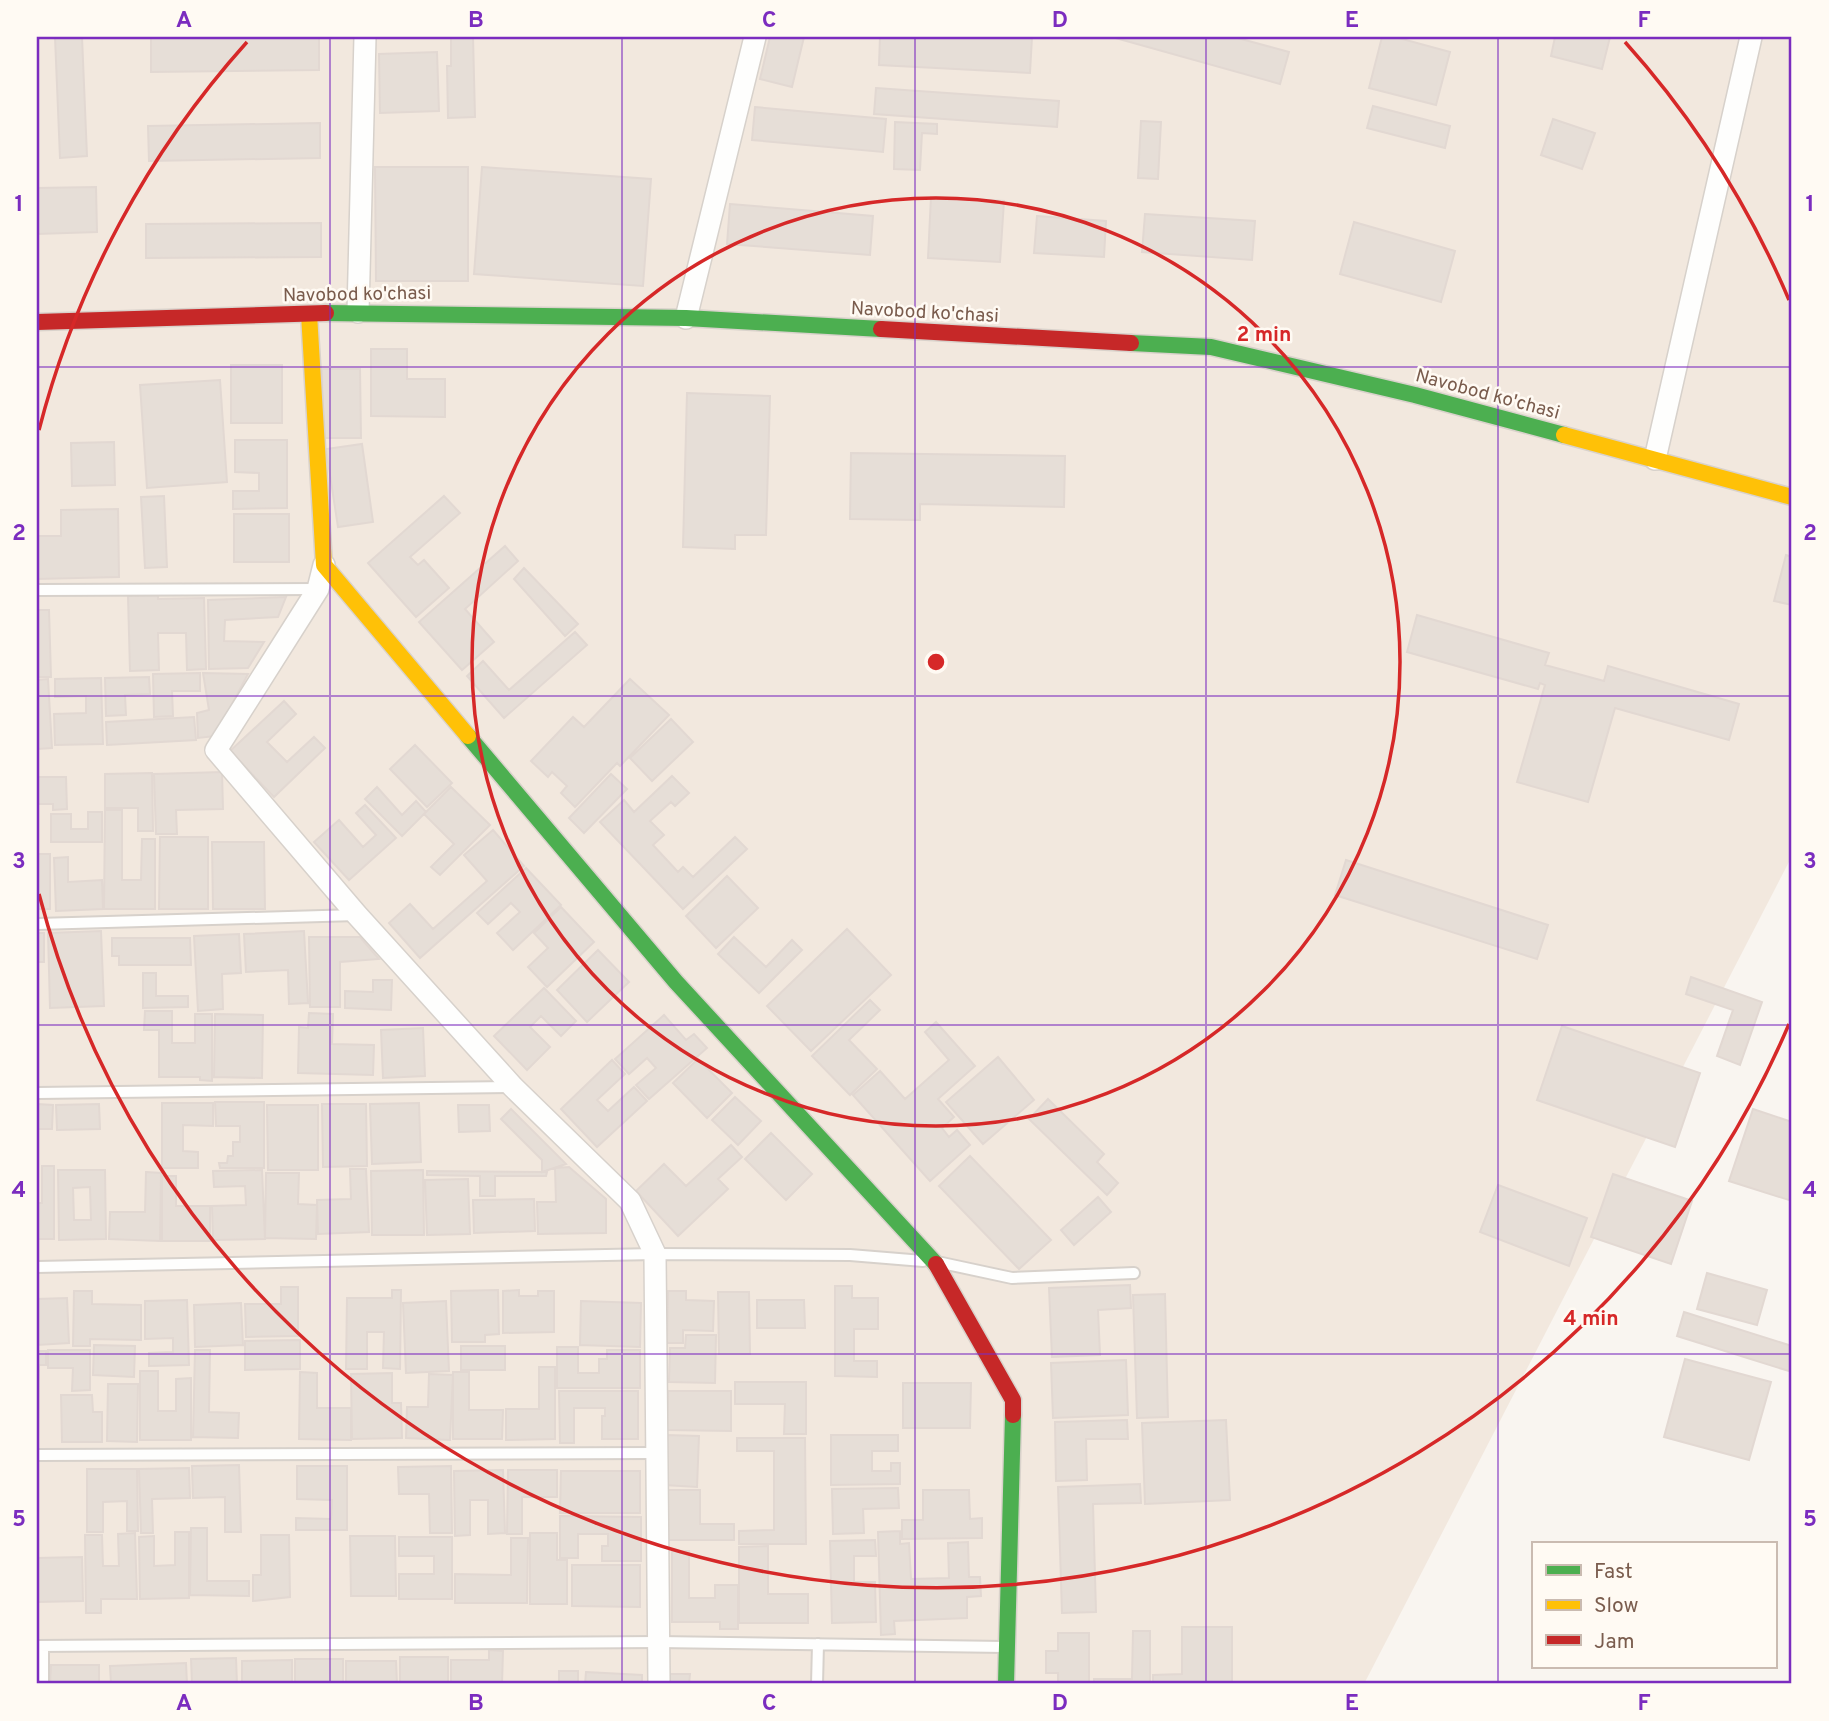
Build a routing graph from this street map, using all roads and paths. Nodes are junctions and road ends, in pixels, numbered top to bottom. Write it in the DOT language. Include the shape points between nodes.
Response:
graph roads {
  1 [pos="365,37"];
  2 [pos="755,37"];
  3 [pos="1751,37"];
  4 [pos="358,312"];
  5 [pos="309,314"];
  6 [pos="686,318"];
  7 [pos="37,322"];
  8 [pos="1655,459"];
  9 [pos="1792,497"];
  10 [pos="324,565"];
  11 [pos="318,589"];
  12 [pos="37,590"];
  13 [pos="357,915"];
  14 [pos="37,924"];
  15 [pos="513,1087"];
  16 [pos="37,1093"];
  17 [pos="654,1254"];
  18 [pos="934,1261"];
  19 [pos="37,1267"];
  20 [pos="1134,1273"];
  21 [pos="657,1453"];
  22 [pos="37,1455"];
  23 [pos="659,1642"];
  24 [pos="818,1644"];
  25 [pos="40,1646"];
  26 [pos="1007,1647"];
  27 [pos="43,1684"];
  28 [pos="659,1684"];
  29 [pos="817,1684"];
  30 [pos="1006,1684"];
  1 -- 4 [label="street"];
  2 -- 6 [label="street"];
  3 -- 8 [label="street"];
  4 -- 5 [label="street, Navobod ko'chasi"];
  4 -- 6 [label="street, Navobod ko'chasi"];
  5 -- 7 [label="street, Navobod ko'chasi"];
  5 -- 10 [label="street"];
  6 -- 8 [label="street, Navobod ko'chasi" via="1210,347"];
  8 -- 9 [label="street, Navobod ko'chasi"];
  10 -- 11 [label="street"];
  10 -- 18 [label="street" via="676,982"];
  11 -- 12 [label="lane"];
  11 -- 13 [label="street" via="216,750"];
  13 -- 14 [label="lane"];
  13 -- 15 [label="street"];
  15 -- 16 [label="lane"];
  15 -- 17 [label="street" via="630,1201"];
  17 -- 18 [label="lane" via="850,1255"];
  17 -- 19 [label="lane"];
  17 -- 21 [label="street"];
  18 -- 20 [label="lane" via="1012,1278"];
  18 -- 26 [label="street" via="1013,1400"];
  21 -- 22 [label="lane"];
  21 -- 23 [label="street"];
  23 -- 24 [label="lane"];
  23 -- 25 [label="lane"];
  23 -- 28 [label="street"];
  24 -- 26 [label="lane"];
  24 -- 29 [label="lane"];
  25 -- 27 [label="lane"];
  26 -- 30 [label="street"];
}
